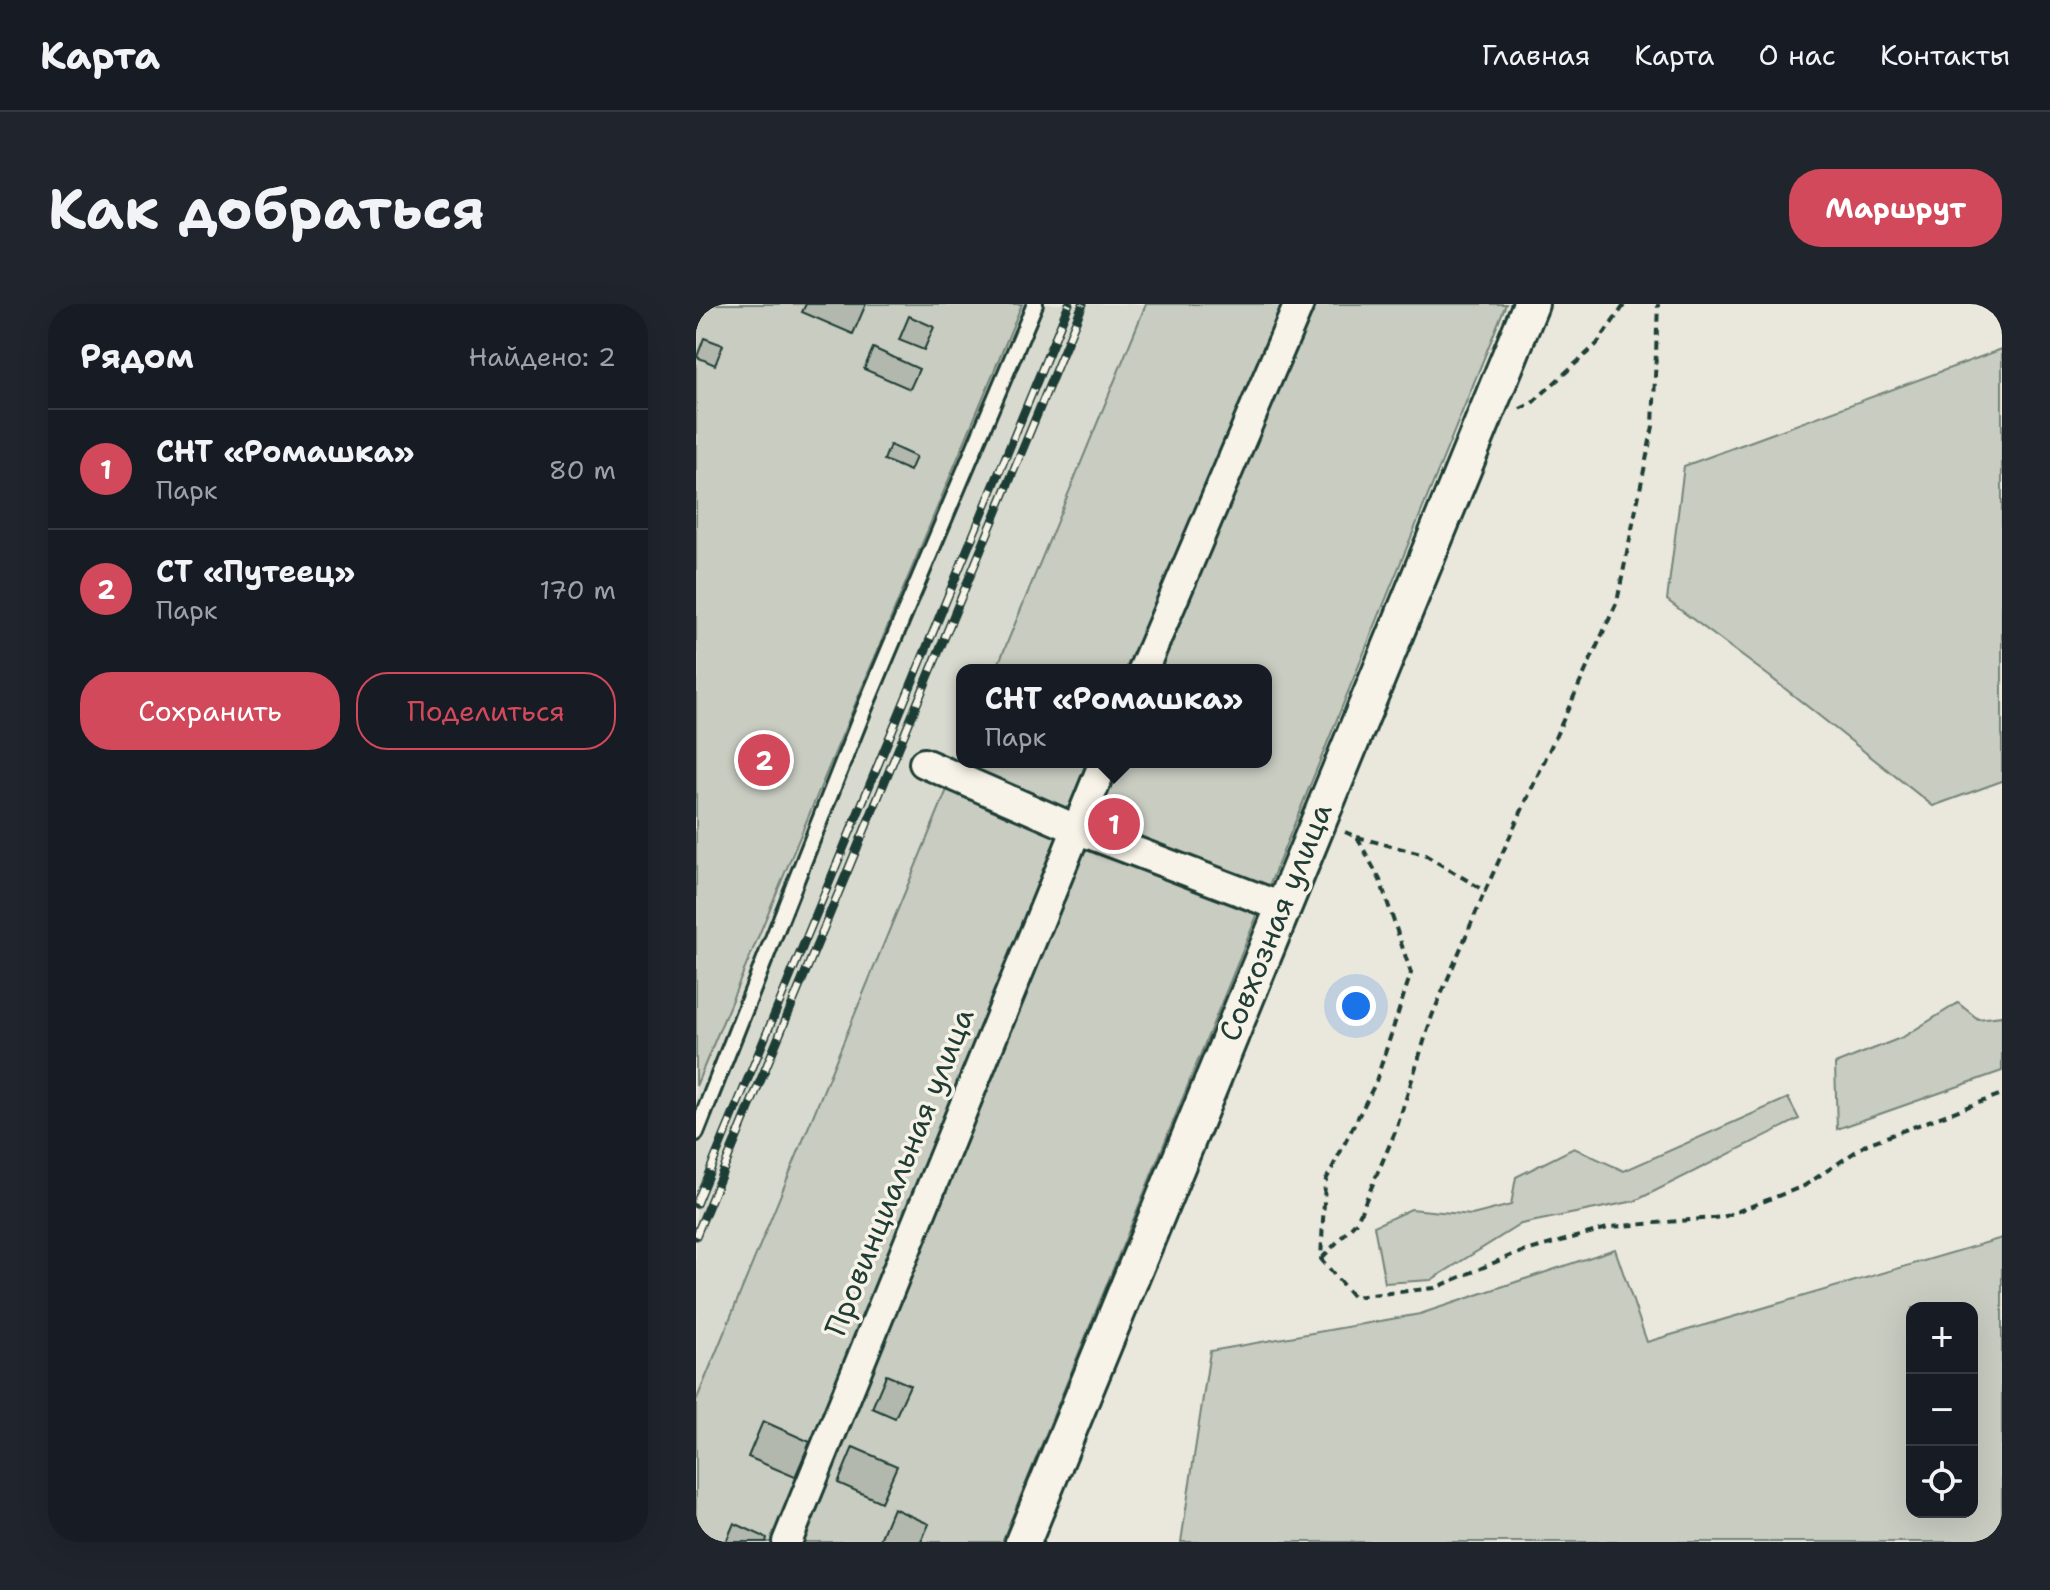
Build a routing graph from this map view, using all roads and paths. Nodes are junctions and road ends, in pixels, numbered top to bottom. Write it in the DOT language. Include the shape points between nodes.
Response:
graph roads {
  1 [pos="1035,304"];
  2 [pos="1299,304"];
  3 [pos="1531,304"];
  4 [pos="1625,304"];
  5 [pos="1658,304"];
  6 [pos="1480,424"];
  7 [pos="1146,664"];
  8 [pos="924,763"];
  9 [pos="1101,768"];
  10 [pos="1316,822"];
  11 [pos="1076,829"];
  12 [pos="1357,837"];
  13 [pos="1485,891"];
  14 [pos="1282,907"];
  15 [pos="2002,1094"];
  16 [pos="696,1133"];
  17 [pos="1321,1259"];
  18 [pos="787,1542"];
  19 [pos="1023,1542"];
  1 -- 16 [label="lane" via="860,719"];
  2 -- 7 [label="street"];
  3 -- 6 [label="street, Совхозная улица"];
  4 -- 6 [label="path" via="1597,344 1531,404"];
  5 -- 13 [label="path" via="1653,426 1617,602"];
  6 -- 10 [label="street, Совхозная улица"];
  8 -- 11 [label="street"];
  9 -- 11 [label="street, Провинциальная улица"];
  10 -- 12 [label="path"];
  10 -- 14 [label="street, Совхозная улица"];
  11 -- 14 [label="street"];
  11 -- 18 [label="street, Провинциальная улица"];
  12 -- 13 [label="path" via="1425,855"];
  12 -- 17 [label="path" via="1380,880 1411,973 1375,1084 1325,1182"];
  13 -- 17 [label="path" via="1432,1016 1396,1130 1357,1221"];
  14 -- 19 [label="street, Совхозная улица"];
  15 -- 17 [label="path" via="1867,1144 1804,1186 1723,1217 1611,1227 1512,1255 1435,1288 1353,1297"];
}
